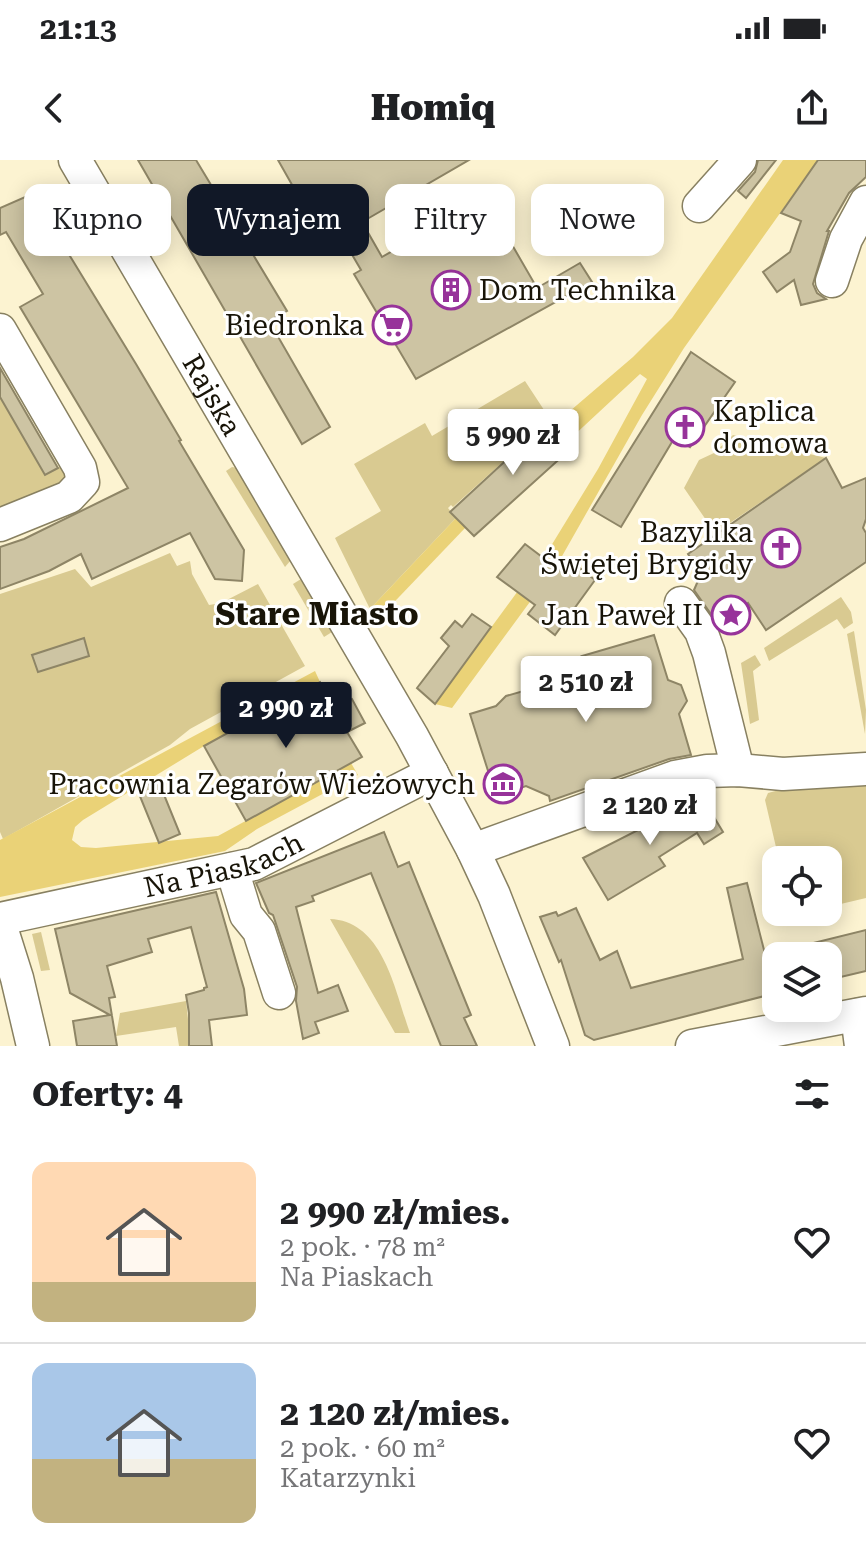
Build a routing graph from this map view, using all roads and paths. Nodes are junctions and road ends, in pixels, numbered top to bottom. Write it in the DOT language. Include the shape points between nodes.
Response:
graph roads {
  1 [pos="75,160"];
  2 [pos="740,160"];
  3 [pos="866,202"];
  4 [pos="699,206"];
  5 [pos="832,281"];
  6 [pos="0,330"];
  7 [pos="0,525"];
  8 [pos="681,603"];
  9 [pos="866,769"];
  10 [pos="738,770"];
  11 [pos="432,773"];
  12 [pos="473,850"];
  13 [pos="232,869"];
  14 [pos="0,922"];
  15 [pos="279,993"];
  16 [pos="861,1025"];
  17 [pos="33,1046"];
  18 [pos="553,1046"];
  19 [pos="692,1046"];
  1 -- 11 [label="street, Rajska"];
  2 -- 4 [label="street"];
  3 -- 5 [label="street"];
  6 -- 7 [label="street" via="77,462 83,482 69,497"];
  8 -- 10 [label="street" via="709,653"];
  9 -- 10 [label="street" via="783,774"];
  10 -- 12 [label="street" via="675,777"];
  11 -- 12 [label="street, Rajska"];
  11 -- 13 [label="street, Na Piaskach" via="254,864"];
  12 -- 18 [label="street, Rajska"];
  13 -- 14 [label="street, Na Piaskach"];
  13 -- 15 [label="street"];
  14 -- 17 [label="street"];
  16 -- 19 [label="street"];
}
